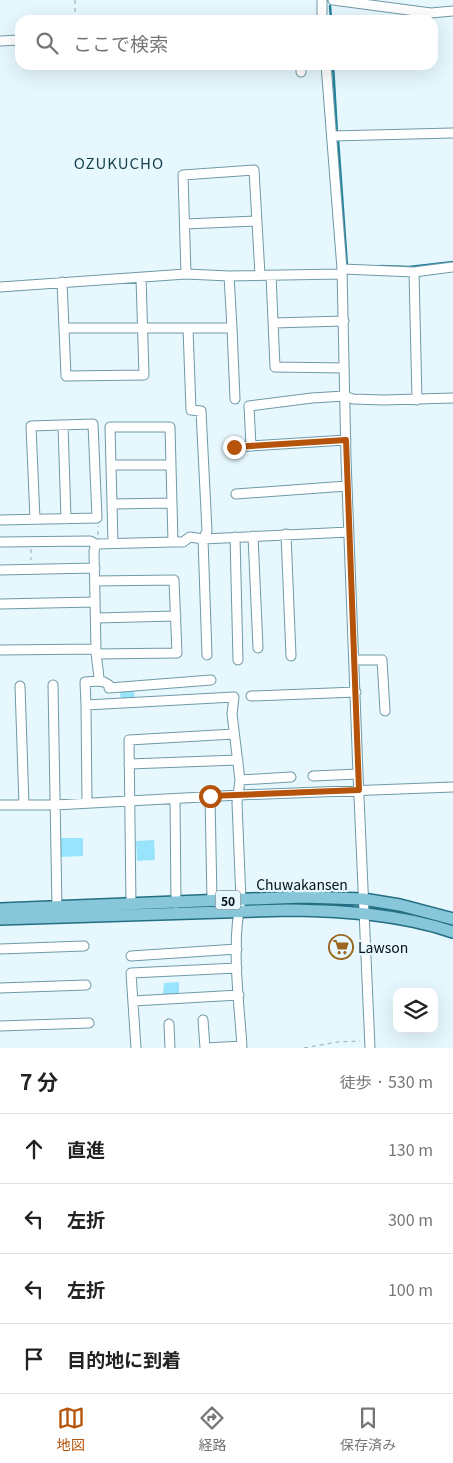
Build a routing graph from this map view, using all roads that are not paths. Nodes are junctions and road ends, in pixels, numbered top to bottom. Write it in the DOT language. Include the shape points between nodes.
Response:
graph roads {
  1 [pos="322,0"];
  2 [pos="334,0"];
  3 [pos="453,11"];
  4 [pos="322,15"];
  5 [pos="15,40"];
  6 [pos="0,42"];
  7 [pos="326,70"];
  8 [pos="453,133"];
  9 [pos="332,136"];
  10 [pos="257,221"];
  11 [pos="185,224"];
  12 [pos="453,267"];
  13 [pos="342,272"];
  14 [pos="414,272"];
  15 [pos="186,274"];
  16 [pos="260,274"];
  17 [pos="271,275"];
  18 [pos="229,276"];
  19 [pos="141,278"];
  20 [pos="62,282"];
  21 [pos="0,287"];
  22 [pos="344,321"];
  23 [pos="273,323"];
  24 [pos="142,327"];
  25 [pos="64,328"];
  26 [pos="188,328"];
  27 [pos="232,328"];
  28 [pos="344,368"];
  29 [pos="344,396"];
  30 [pos="453,398"];
  31 [pos="235,399"];
  32 [pos="417,400"];
  33 [pos="63,425"];
  34 [pos="346,440"];
  35 [pos="252,446"];
  36 [pos="234,447"];
  37 [pos="111,465"];
  38 [pos="171,465"];
  39 [pos="347,486"];
  40 [pos="236,494"];
  41 [pos="172,503"];
  42 [pos="112,504"];
  43 [pos="35,519"];
  44 [pos="66,519"];
  45 [pos="0,520"];
  46 [pos="349,532"];
  47 [pos="286,534"];
  48 [pos="252,536"];
  49 [pos="235,537"];
  50 [pos="203,539"];
  51 [pos="0,542"];
  52 [pos="173,542"];
  53 [pos="113,543"];
  54 [pos="96,544"];
  55 [pos="94,568"];
  56 [pos="0,570"];
  57 [pos="95,581"];
  58 [pos="95,602"];
  59 [pos="0,604"];
  60 [pos="176,616"];
  61 [pos="96,618"];
  62 [pos="258,648"];
  63 [pos="0,650"];
  64 [pos="96,652"];
  65 [pos="207,655"];
  66 [pos="291,656"];
  67 [pos="238,660"];
  68 [pos="354,660"];
  69 [pos="211,680"];
  70 [pos="99,682"];
  71 [pos="53,685"];
  72 [pos="20,686"];
  73 [pos="356,692"];
  74 [pos="251,696"];
  75 [pos="86,705"];
  76 [pos="385,711"];
  77 [pos="234,734"];
  78 [pos="238,760"];
  79 [pos="129,764"];
  80 [pos="358,774"];
  81 [pos="313,776"];
  82 [pos="291,777"];
  83 [pos="240,780"];
  84 [pos="453,787"];
  85 [pos="359,790"];
  86 [pos="239,795"];
  87 [pos="210,796"];
  88 [pos="175,799"];
  89 [pos="129,802"];
  90 [pos="87,803"];
  91 [pos="24,805"];
  92 [pos="55,805"];
  93 [pos="0,806"];
  94 [pos="363,899"];
  95 [pos="241,900"];
  96 [pos="212,901"];
  97 [pos="176,903"];
  98 [pos="131,905"];
  99 [pos="57,908"];
  100 [pos="0,910"];
  101 [pos="238,912"];
  102 [pos="364,913"];
  103 [pos="453,919"];
  104 [pos="0,920"];
  105 [pos="453,932"];
  106 [pos="84,946"];
  107 [pos="0,948"];
  108 [pos="237,949"];
  109 [pos="131,956"];
  110 [pos="237,968"];
  111 [pos="86,985"];
  112 [pos="0,988"];
  113 [pos="239,995"];
  114 [pos="133,1001"];
  115 [pos="203,1020"];
  116 [pos="89,1023"];
  117 [pos="169,1024"];
  118 [pos="0,1026"];
  119 [pos="370,1046"];
  120 [pos="136,1048"];
  121 [pos="170,1048"];
  122 [pos="205,1048"];
  1 -- 4 [label="street"];
  2 -- 3 [label="street" via="432,13"];
  5 -- 6 [label="street"];
  7 -- 9 [label="street"];
  8 -- 9 [label="street"];
  9 -- 13 [label="street"];
  10 -- 11 [label="street"];
  10 -- 11 [label="street" via="254,170 183,175"];
  10 -- 16 [label="street"];
  11 -- 15 [label="street"];
  12 -- 14 [label="street"];
  13 -- 14 [label="street"];
  13 -- 17 [label="street"];
  13 -- 22 [label="street"];
  14 -- 32 [label="street"];
  15 -- 18 [label="street"];
  15 -- 19 [label="street"];
  16 -- 17 [label="street"];
  16 -- 18 [label="street"];
  17 -- 23 [label="street"];
  18 -- 27 [label="street"];
  19 -- 20 [label="street"];
  19 -- 24 [label="street"];
  20 -- 21 [label="street"];
  20 -- 25 [label="street"];
  22 -- 23 [label="street"];
  22 -- 28 [label="street"];
  23 -- 28 [label="street" via="275,367"];
  24 -- 25 [label="street"];
  24 -- 25 [label="street" via="144,375 66,376"];
  24 -- 26 [label="street"];
  26 -- 27 [label="street"];
  26 -- 50 [label="street" via="191,410 202,411 206,531"];
  27 -- 31 [label="street"];
  28 -- 29 [label="street"];
  29 -- 32 [label="street" via="353,399"];
  29 -- 34 [label="street"];
  29 -- 35 [label="street" via="249,406"];
  30 -- 32 [label="street"];
  33 -- 43 [label="street" via="31,426"];
  33 -- 44 [label="street"];
  33 -- 44 [label="street" via="93,424 97,518"];
  34 -- 35 [label="street"];
  34 -- 39 [label="street"];
  35 -- 36 [label="street"];
  37 -- 38 [label="street"];
  37 -- 38 [label="street" via="110,427 170,427"];
  37 -- 42 [label="street"];
  38 -- 41 [label="street"];
  39 -- 40 [label="street"];
  39 -- 46 [label="street"];
  41 -- 42 [label="street"];
  41 -- 52 [label="street"];
  42 -- 53 [label="street"];
  43 -- 44 [label="street"];
  43 -- 45 [label="street"];
  46 -- 47 [label="street"];
  46 -- 68 [label="street"];
  47 -- 48 [label="street"];
  47 -- 66 [label="street"];
  48 -- 49 [label="street"];
  48 -- 62 [label="street"];
  49 -- 50 [label="street"];
  49 -- 67 [label="street"];
  50 -- 52 [label="street" via="190,537 183,542"];
  50 -- 65 [label="street"];
  51 -- 54 [label="street" via="90,540"];
  52 -- 53 [label="street"];
  53 -- 54 [label="street"];
  54 -- 55 [label="street"];
  55 -- 56 [label="street"];
  55 -- 57 [label="street"];
  57 -- 58 [label="street"];
  57 -- 60 [label="street" via="174,580"];
  58 -- 59 [label="street"];
  58 -- 61 [label="street"];
  60 -- 61 [label="street"];
  60 -- 64 [label="street" via="177,653"];
  61 -- 64 [label="street"];
  63 -- 64 [label="street"];
  64 -- 70 [label="street"];
  68 -- 73 [label="street"];
  68 -- 76 [label="street" via="382,660"];
  69 -- 70 [label="street" via="110,688"];
  70 -- 75 [label="street" via="85,682"];
  71 -- 92 [label="street"];
  72 -- 91 [label="street"];
  73 -- 74 [label="street"];
  73 -- 80 [label="street"];
  75 -- 77 [label="street" via="234,697"];
  75 -- 90 [label="street"];
  77 -- 78 [label="street"];
  77 -- 79 [label="street" via="129,740"];
  78 -- 79 [label="street"];
  78 -- 83 [label="street"];
  79 -- 89 [label="street"];
  80 -- 81 [label="street"];
  80 -- 85 [label="street"];
  82 -- 83 [label="street"];
  83 -- 86 [label="street"];
  84 -- 85 [label="street"];
  85 -- 86 [label="street"];
  85 -- 94 [label="street"];
  86 -- 87 [label="street"];
  86 -- 95 [label="street"];
  87 -- 88 [label="street"];
  87 -- 96 [label="street"];
  88 -- 89 [label="street"];
  88 -- 97 [label="street"];
  89 -- 90 [label="street"];
  89 -- 98 [label="street"];
  90 -- 92 [label="street"];
  91 -- 92 [label="street"];
  91 -- 93 [label="street"];
  92 -- 99 [label="street"];
  94 -- 95 [label="main road, Chuwakansen / 50" via="295,897"];
  94 -- 102 [label="street"];
  94 -- 103 [label="main road, Chuwakansen / 50"];
  95 -- 96 [label="main road, Chuwakansen / 50"];
  95 -- 101 [label="street"];
  96 -- 97 [label="main road, Chuwakansen / 50"];
  97 -- 98 [label="main road, Chuwakansen / 50"];
  98 -- 99 [label="main road, Chuwakansen / 50"];
  99 -- 100 [label="main road, Chuwakansen / 50"];
  101 -- 102 [label="main road, Chuwakansen / 50"];
  101 -- 104 [label="main road, Chuwakansen / 50"];
  101 -- 108 [label="street"];
  102 -- 105 [label="main road, Chuwakansen / 50" via="428,924"];
  102 -- 119 [label="street"];
  106 -- 107 [label="street"];
  108 -- 109 [label="street"];
  108 -- 110 [label="street"];
  110 -- 113 [label="street"];
  110 -- 114 [label="street" via="131,973"];
  111 -- 112 [label="street"];
  113 -- 114 [label="street"];
  113 -- 122 [label="street" via="242,1046"];
  114 -- 120 [label="street"];
  115 -- 122 [label="street"];
  116 -- 118 [label="street"];
  117 -- 121 [label="street"];
}
